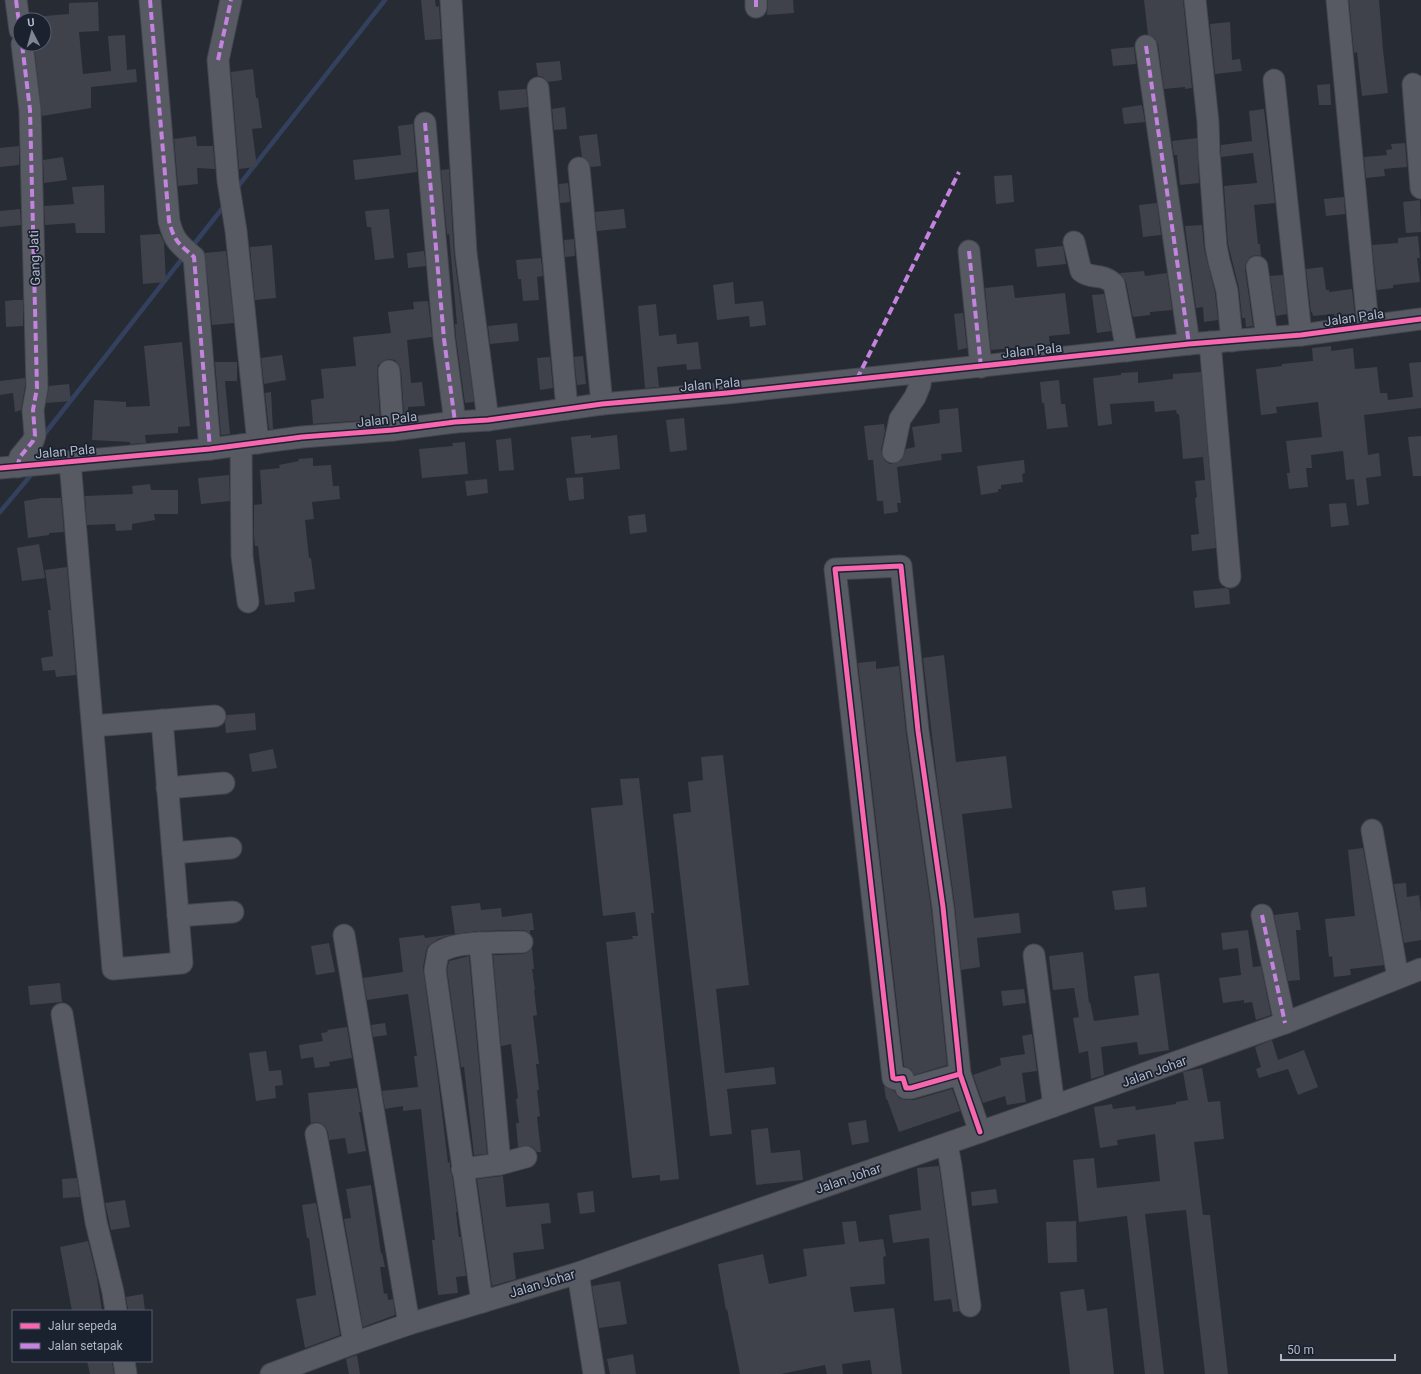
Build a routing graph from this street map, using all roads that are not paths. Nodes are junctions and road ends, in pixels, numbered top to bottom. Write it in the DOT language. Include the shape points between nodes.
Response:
graph roads {
  1 [pos="16,0"];
  2 [pos="150,0"];
  3 [pos="231,0"];
  4 [pos="451,0"];
  5 [pos="1195,0"];
  6 [pos="1337,0"];
  7 [pos="18,12"];
  8 [pos="1146,46"];
  9 [pos="23,52"];
  10 [pos="1274,80"];
  11 [pos="1413,84"];
  12 [pos="538,88"];
  13 [pos="425,123"];
  14 [pos="579,168"];
  15 [pos="1421,188"];
  16 [pos="1074,242"];
  17 [pos="969,251"];
  18 [pos="1257,267"];
  19 [pos="1421,319"];
  20 [pos="1368,326"];
  21 [pos="1301,335"];
  22 [pos="1267,338"];
  23 [pos="1232,341"];
  24 [pos="1210,342"];
  25 [pos="1189,344"];
  26 [pos="1127,351"];
  27 [pos="981,367"];
  28 [pos="389,371"];
  29 [pos="921,372"];
  30 [pos="602,404"];
  31 [pos="567,409"];
  32 [pos="488,420"];
  33 [pos="455,422"];
  34 [pos="393,430"];
  35 [pos="249,444"];
  36 [pos="210,449"];
  37 [pos="893,452"];
  38 [pos="70,462"];
  39 [pos="8,467"];
  40 [pos="1230,577"];
  41 [pos="248,602"];
  42 [pos="215,716"];
  43 [pos="162,720"];
  44 [pos="93,726"];
  45 [pos="224,783"];
  46 [pos="168,788"];
  47 [pos="1372,830"];
  48 [pos="231,848"];
  49 [pos="173,853"];
  50 [pos="233,912"];
  51 [pos="178,916"];
  52 [pos="1262,916"];
  53 [pos="344,935"];
  54 [pos="522,942"];
  55 [pos="480,943"];
  56 [pos="1034,955"];
  57 [pos="1421,969"];
  58 [pos="1398,978"];
  59 [pos="62,1014"];
  60 [pos="1285,1023"];
  61 [pos="960,1074"];
  62 [pos="1054,1106"];
  63 [pos="980,1132"];
  64 [pos="316,1134"];
  65 [pos="947,1144"];
  66 [pos="526,1157"];
  67 [pos="500,1164"];
  68 [pos="462,1169"];
  69 [pos="578,1272"];
  70 [pos="482,1302"];
  71 [pos="970,1306"];
  72 [pos="116,1310"];
  73 [pos="410,1324"];
  74 [pos="354,1343"];
  75 [pos="124,1362"];
  76 [pos="311,1367"];
  77 [pos="126,1374"];
  78 [pos="271,1374"];
  79 [pos="594,1374"];
  1 -- 7 [label="street"];
  2 -- 36 [label="street" via="168,221 178,244 194,257"];
  3 -- 35 [label="street" via="218,60 228,181 236,231"];
  4 -- 32 [label="street" via="466,253"];
  5 -- 23 [label="street" via="1207,115 1216,246 1227,292"];
  6 -- 20 [label="street"];
  8 -- 25 [label="street"];
  9 -- 39 [label="street, Gang Jati" via="30,110 37,388 33,410 33,441 20,458"];
  10 -- 21 [label="street"];
  11 -- 15 [label="street"];
  12 -- 31 [label="street"];
  13 -- 33 [label="street" via="444,339"];
  14 -- 30 [label="street"];
  16 -- 26 [label="street" via="1081,271 1106,278 1114,284"];
  17 -- 27 [label="street"];
  18 -- 22 [label="street"];
  19 -- 20 [label="street, Jalan Pala"];
  20 -- 21 [label="street, Jalan Pala"];
  21 -- 22 [label="street, Jalan Pala"];
  22 -- 23 [label="street, Jalan Pala"];
  23 -- 24 [label="street, Jalan Pala"];
  24 -- 25 [label="street, Jalan Pala"];
  24 -- 40 [label="street"];
  25 -- 26 [label="street, Jalan Pala"];
  26 -- 27 [label="street, Jalan Pala"];
  27 -- 29 [label="street, Jalan Pala"];
  28 -- 34 [label="street"];
  29 -- 30 [label="street, Jalan Pala"];
  29 -- 37 [label="street" via="920,385 915,397 900,419"];
  30 -- 31 [label="street, Jalan Pala"];
  31 -- 32 [label="street, Jalan Pala"];
  32 -- 33 [label="street, Jalan Pala"];
  33 -- 34 [label="street, Jalan Pala"];
  34 -- 35 [label="street, Jalan Pala"];
  35 -- 36 [label="street, Jalan Pala"];
  35 -- 41 [label="street" via="242,556"];
  36 -- 38 [label="street, Jalan Pala"];
  38 -- 39 [label="street, Jalan Pala"];
  38 -- 44 [label="street"];
  42 -- 43 [label="street"];
  43 -- 44 [label="street"];
  43 -- 46 [label="street"];
  44 -- 51 [label="street" via="113,969 182,963"];
  45 -- 46 [label="street"];
  46 -- 49 [label="street"];
  47 -- 58 [label="street"];
  48 -- 49 [label="street"];
  49 -- 51 [label="street"];
  50 -- 51 [label="street"];
  52 -- 60 [label="street"];
  53 -- 73 [label="street"];
  54 -- 55 [label="street"];
  55 -- 67 [label="street"];
  55 -- 68 [label="street" via="442,950 438,953 435,970"];
  56 -- 62 [label="street"];
  57 -- 58 [label="street, Jalan Johar"];
  58 -- 60 [label="street, Jalan Johar"];
  59 -- 72 [label="street" via="96,1222"];
  60 -- 62 [label="street, Jalan Johar"];
  61 -- 61 [label="street" via="923,731 901,566 835,569 893,1078 903,1078 906,1088 911,1088"];
  61 -- 63 [label="street"];
  62 -- 63 [label="street, Jalan Johar"];
  63 -- 65 [label="street, Jalan Johar"];
  64 -- 74 [label="street"];
  65 -- 69 [label="street, Jalan Johar"];
  65 -- 71 [label="street"];
  66 -- 67 [label="street"];
  67 -- 68 [label="street"];
  68 -- 70 [label="street"];
  69 -- 70 [label="street, Jalan Johar"];
  69 -- 79 [label="street"];
  70 -- 73 [label="street, Jalan Johar"];
  73 -- 74 [label="street, Jalan Johar"];
  74 -- 76 [label="street, Jalan Johar"];
  75 -- 77 [label="street"];
  76 -- 78 [label="street, Jalan Johar"];
}
